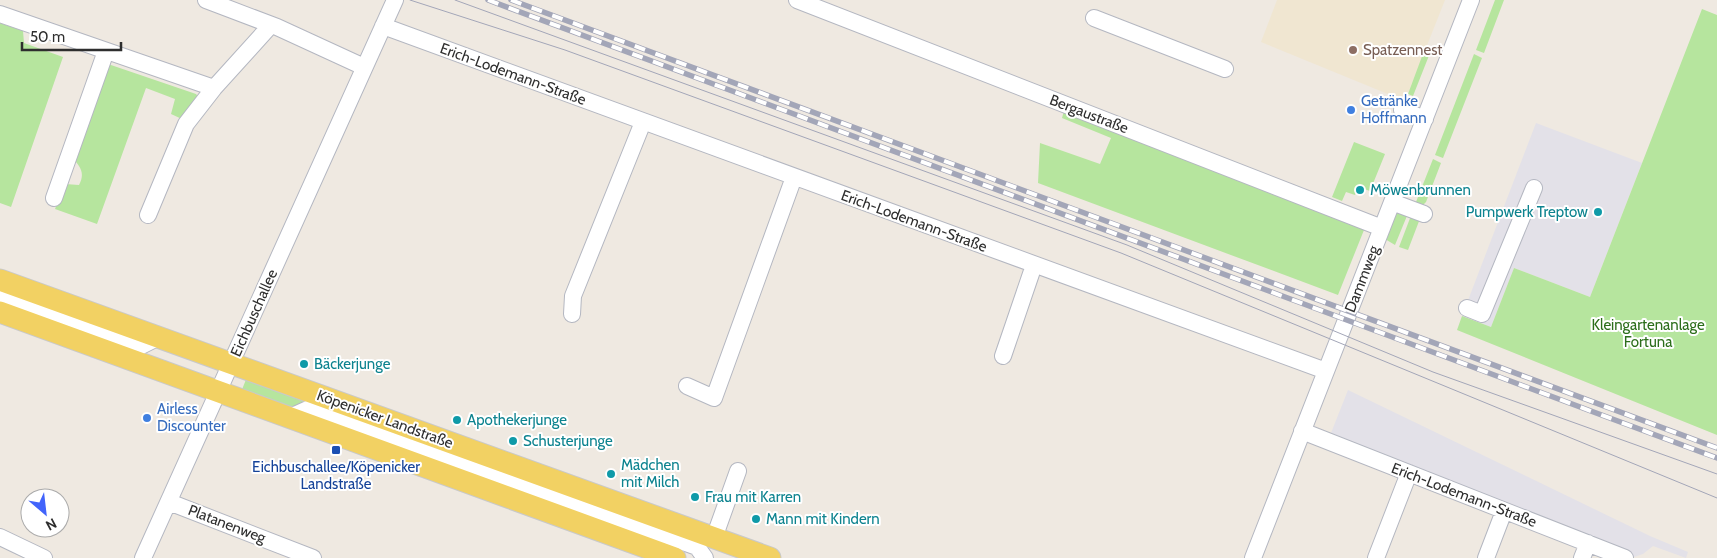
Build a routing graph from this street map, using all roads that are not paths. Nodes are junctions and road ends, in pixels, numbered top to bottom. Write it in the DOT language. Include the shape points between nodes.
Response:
graph roads {
  1 [pos="206,0"];
  2 [pos="395,0"];
  3 [pos="797,0"];
  4 [pos="1471,0"];
  5 [pos="0,14"];
  6 [pos="1094,18"];
  7 [pos="271,25"];
  8 [pos="383,26"];
  9 [pos="106,51"];
  10 [pos="364,68"];
  11 [pos="1225,69"];
  12 [pos="214,88"];
  13 [pos="1402,110"];
  14 [pos="1425,119"];
  15 [pos="643,122"];
  16 [pos="794,177"];
  17 [pos="1534,188"];
  18 [pos="54,198"];
  19 [pos="1392,202"];
  20 [pos="1424,214"];
  21 [pos="148,215"];
  22 [pos="1382,228"];
  23 [pos="1034,264"];
  24 [pos="0,280"];
  25 [pos="0,297"];
  26 [pos="1467,308"];
  27 [pos="0,312"];
  28 [pos="572,314"];
  29 [pos="159,337"];
  30 [pos="1003,356"];
  31 [pos="231,363"];
  32 [pos="1326,371"];
  33 [pos="687,386"];
  34 [pos="218,393"];
  35 [pos="288,418"];
  36 [pos="1302,431"];
  37 [pos="738,471"];
  38 [pos="1409,474"];
  39 [pos="169,502"];
  40 [pos="1504,511"];
  41 [pos="0,537"];
  42 [pos="1588,543"];
  43 [pos="728,546"];
  44 [pos="44,558"];
  45 [pos="144,558"];
  46 [pos="313,558"];
  47 [pos="675,558"];
  48 [pos="705,558"];
  49 [pos="770,558"];
  50 [pos="1253,558"];
  51 [pos="1376,558"];
  52 [pos="1486,558"];
  53 [pos="1582,558"];
  54 [pos="1626,558"];
  1 -- 7 [label="street"];
  2 -- 8 [label="street, Eichbuschallee"];
  3 -- 22 [label="street, Bergaustraße"];
  4 -- 14 [label="street, Dammweg"];
  5 -- 9 [label="street"];
  6 -- 11 [label="street"];
  7 -- 10 [label="street"];
  7 -- 12 [label="street"];
  8 -- 10 [label="street, Eichbuschallee"];
  8 -- 15 [label="street, Erich-Lodemann-Straße"];
  9 -- 12 [label="street"];
  9 -- 18 [label="street"];
  10 -- 31 [label="street, Eichbuschallee"];
  12 -- 21 [label="street" via="186,124"];
  13 -- 14 [label="street"];
  14 -- 19 [label="street, Dammweg"];
  15 -- 16 [label="street, Erich-Lodemann-Straße"];
  15 -- 28 [label="street" via="573,296"];
  16 -- 23 [label="street, Erich-Lodemann-Straße"];
  16 -- 33 [label="street" via="714,398"];
  17 -- 26 [label="street" via="1482,314"];
  19 -- 20 [label="street"];
  19 -- 22 [label="street, Dammweg"];
  22 -- 32 [label="street, Dammweg"];
  23 -- 30 [label="street"];
  23 -- 32 [label="street, Erich-Lodemann-Straße"];
  24 -- 29 [label="main road, Köpenicker Landstraße"];
  25 -- 29 [label="street" via="139,347"];
  27 -- 34 [label="main road" via="131,358"];
  29 -- 31 [label="main road, Köpenicker Landstraße"];
  31 -- 34 [label="street, Eichbuschallee"];
  31 -- 43 [label="main road, Köpenicker Landstraße"];
  32 -- 36 [label="street, Dammweg"];
  34 -- 35 [label="main road"];
  34 -- 39 [label="street, Eichbuschallee"];
  35 -- 47 [label="main road"];
  35 -- 48 [label="street" via="310,408 697,547"];
  36 -- 38 [label="street, Erich-Lodemann-Straße"];
  36 -- 50 [label="street, Dammweg"];
  37 -- 43 [label="street"];
  38 -- 40 [label="street, Erich-Lodemann-Straße"];
  38 -- 51 [label="street"];
  39 -- 45 [label="street, Eichbuschallee"];
  39 -- 46 [label="street, Platanenweg"];
  40 -- 42 [label="street, Erich-Lodemann-Straße"];
  40 -- 52 [label="street"];
  41 -- 44 [label="street"];
  42 -- 53 [label="street"];
  42 -- 54 [label="street, Erich-Lodemann-Straße"];
  43 -- 49 [label="main road, Köpenicker Landstraße"];
}
